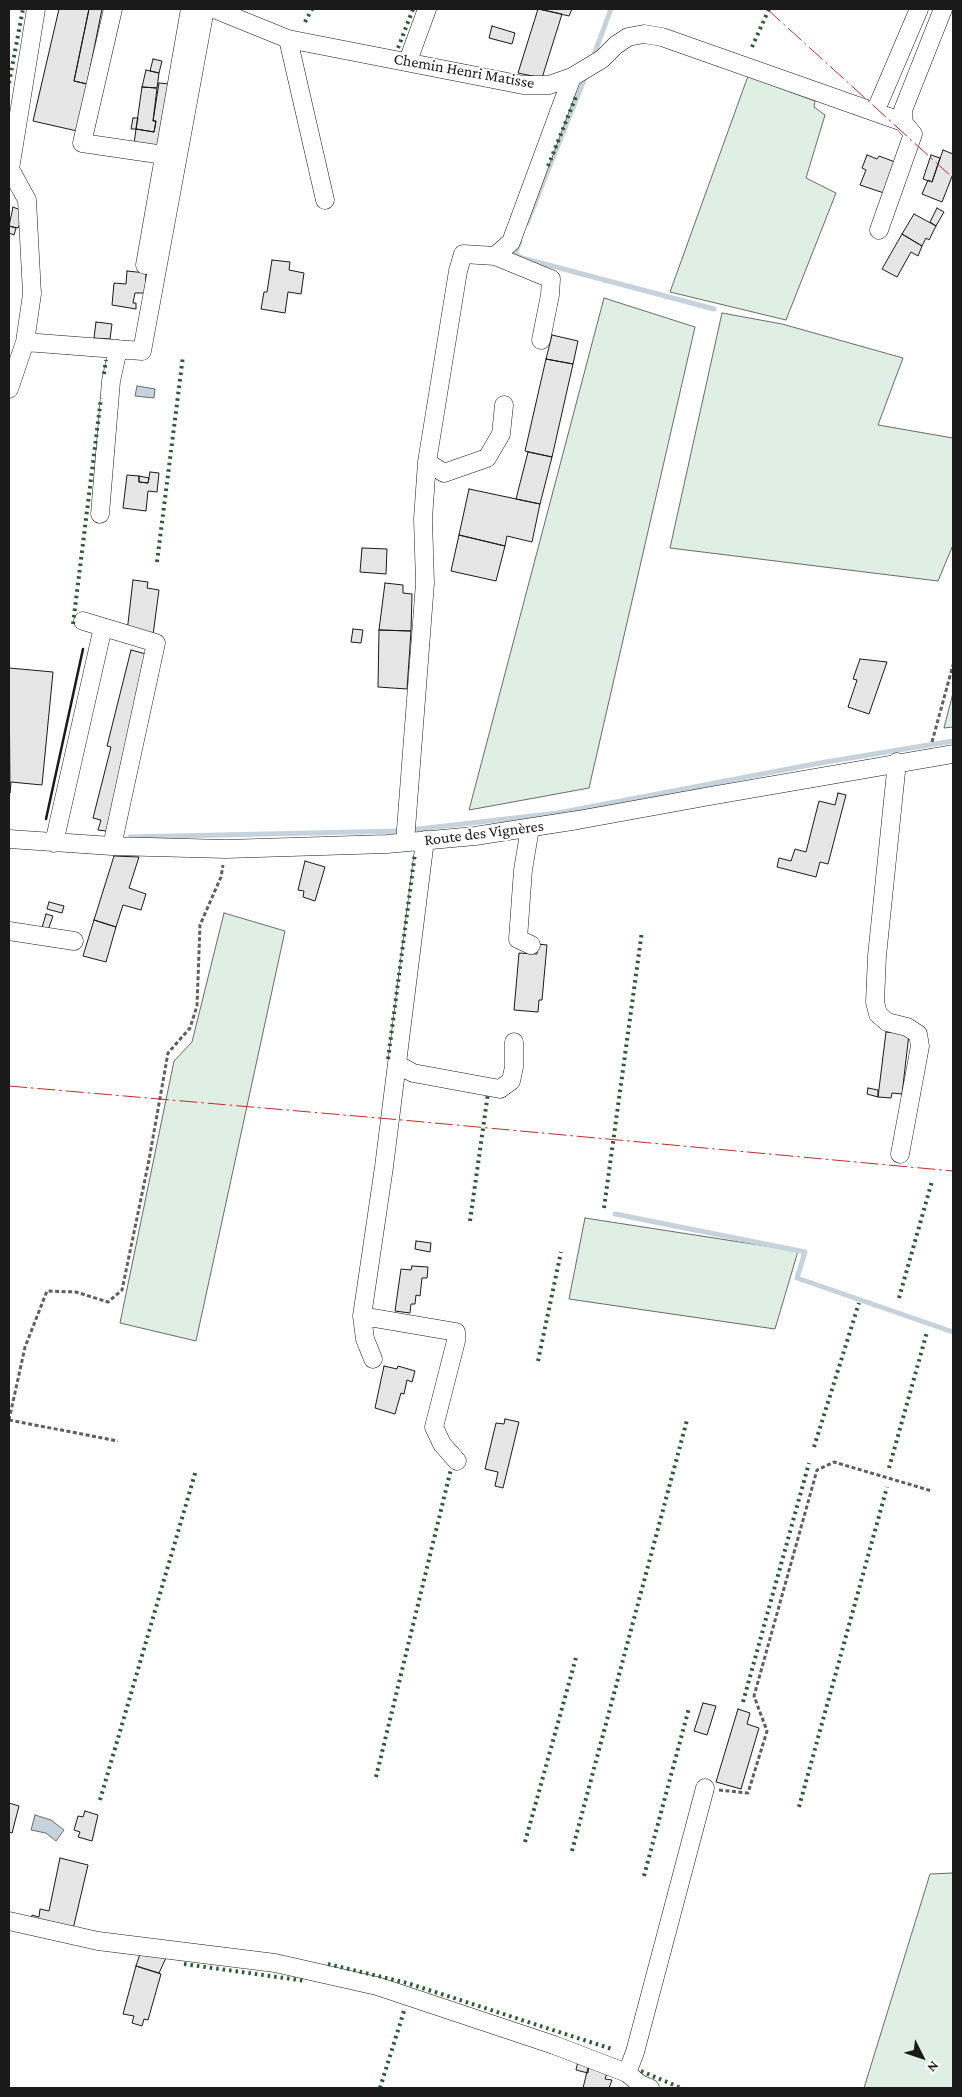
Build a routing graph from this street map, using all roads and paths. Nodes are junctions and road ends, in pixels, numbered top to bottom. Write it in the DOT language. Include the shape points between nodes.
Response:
graph roads {
  1 [pos="36,9"];
  2 [pos="113,9"];
  3 [pos="190,9"];
  4 [pos="205,9"];
  5 [pos="214,9"];
  6 [pos="427,9"];
  7 [pos="919,9"];
  8 [pos="943,9"];
  9 [pos="288,39"];
  10 [pos="408,61"];
  11 [pos="572,77"];
  12 [pos="875,112"];
  13 [pos="903,122"];
  14 [pos="164,155"];
  15 [pos="10,172"];
  16 [pos="325,200"];
  17 [pos="879,230"];
  18 [pos="495,256"];
  19 [pos="145,265"];
  20 [pos="541,340"];
  21 [pos="25,342"];
  22 [pos="118,349"];
  23 [pos="9,389"];
  24 [pos="504,405"];
  25 [pos="426,462"];
  26 [pos="100,514"];
  27 [pos="83,621"];
  28 [pos="103,627"];
  29 [pos="953,665"];
  30 [pos="933,738"];
  31 [pos="953,754"];
  32 [pos="897,762"];
  33 [pos="530,828"];
  34 [pos="9,839"];
  35 [pos="426,840"];
  36 [pos="405,842"];
  37 [pos="54,843"];
  38 [pos="112,846"];
  39 [pos="226,849"];
  40 [pos="9,931"];
  41 [pos="74,941"];
  42 [pos="531,945"];
  43 [pos="514,1042"];
  44 [pos="397,1064"];
  45 [pos="900,1154"];
  46 [pos="362,1316"];
  47 [pos="373,1359"];
  48 [pos="9,1420"];
  49 [pos="118,1441"];
  50 [pos="457,1461"];
  51 [pos="932,1492"];
  52 [pos="705,1788"];
  53 [pos="9,1921"];
  54 [pos="627,2073"];
  55 [pos="650,2088"];
  1 -- 15 [label="street"];
  2 -- 14 [label="street" via="82,143"];
  3 -- 14 [label="street"];
  4 -- 22 [label="street" via="142,351"];
  5 -- 9 [label="street, Chemin Henri Matisse"];
  6 -- 10 [label="street"];
  7 -- 12 [label="street"];
  8 -- 13 [label="street" via="903,110"];
  9 -- 10 [label="street, Chemin Henri Matisse"];
  9 -- 16 [label="street"];
  10 -- 11 [label="street, Chemin Henri Matisse" via="523,85 549,85"];
  11 -- 12 [label="street, Chemin Henri Matisse" via="602,59 628,37 644,34 662,37"];
  11 -- 18 [label="street" via="511,242"];
  12 -- 13 [label="street, Chemin Henri Matisse"];
  13 -- 17 [label="street" via="913,134"];
  14 -- 19 [label="street"];
  15 -- 21 [label="street" via="27,200 32,294"];
  18 -- 20 [label="street" via="551,279"];
  18 -- 25 [label="street" via="463,254"];
  21 -- 22 [label="street"];
  21 -- 23 [label="street"];
  22 -- 26 [label="street" via="111,381"];
  24 -- 25 [label="street" via="501,434 486,458 444,473"];
  25 -- 36 [label="street" via="425,583"];
  27 -- 28 [label="street"];
  28 -- 37 [label="street"];
  28 -- 38 [label="street" via="156,643"];
  29 -- 30 [label="path"];
  31 -- 32 [label="street, Route des Vignères"];
  32 -- 33 [label="street, Route des Vignères"];
  32 -- 45 [label="street" via="874,1002 878,1014 887,1022 907,1027 918,1034 920,1046"];
  33 -- 35 [label="street, Route des Vignères"];
  33 -- 42 [label="street" via="518,940"];
  34 -- 37 [label="street, Route des Vignères"];
  35 -- 36 [label="street, Route des Vignères"];
  35 -- 44 [label="street"];
  36 -- 39 [label="street, Route des Vignères"];
  37 -- 38 [label="street, Route des Vignères"];
  38 -- 39 [label="street, Route des Vignères"];
  39 -- 48 [label="path" via="222,877 200,925 196,1006 190,1028 168,1053 122,1290 108,1302 76,1292 47,1291 25,1347"];
  40 -- 41 [label="street"];
  43 -- 44 [label="street" via="511,1081 500,1088 413,1073"];
  44 -- 46 [label="street"];
  46 -- 47 [label="street" via="365,1339"];
  46 -- 50 [label="street" via="456,1332 434,1427 442,1444"];
  48 -- 49 [label="path"];
  51 -- 52 [label="path" via="834,1462 817,1470 754,1696 767,1731 748,1793"];
  52 -- 54 [label="street"];
  53 -- 54 [label="street" via="98,1940 275,1963 344,1977 434,2004"];
  54 -- 55 [label="street"];
}
